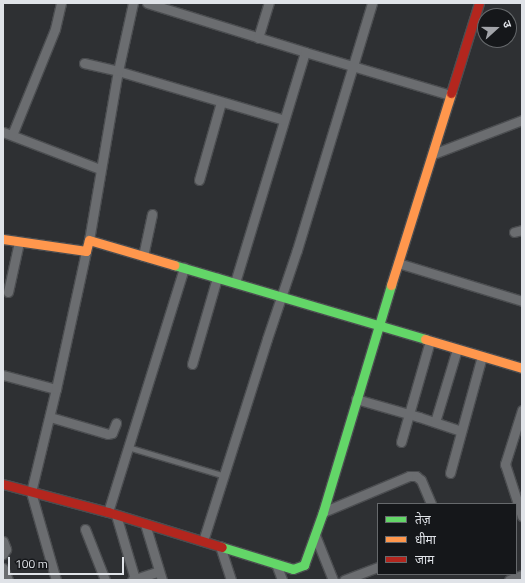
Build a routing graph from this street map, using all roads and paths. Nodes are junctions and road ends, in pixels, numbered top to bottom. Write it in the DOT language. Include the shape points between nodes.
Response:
graph roads {
  1 [pos="61,3"];
  2 [pos="133,3"];
  3 [pos="147,3"];
  4 [pos="269,3"];
  5 [pos="372,3"];
  6 [pos="479,3"];
  7 [pos="258,38"];
  8 [pos="305,52"];
  9 [pos="84,63"];
  10 [pos="353,67"];
  11 [pos="118,71"];
  12 [pos="450,95"];
  13 [pos="221,102"];
  14 [pos="284,120"];
  15 [pos="522,120"];
  16 [pos="7,134"];
  17 [pos="433,154"];
  18 [pos="100,169"];
  19 [pos="199,180"];
  20 [pos="152,214"];
  21 [pos="3,240"];
  22 [pos="89,240"];
  23 [pos="19,242"];
  24 [pos="86,251"];
  25 [pos="144,256"];
  26 [pos="398,263"];
  27 [pos="184,268"];
  28 [pos="217,278"];
  29 [pos="234,283"];
  30 [pos="8,292"];
  31 [pos="282,297"];
  32 [pos="522,301"];
  33 [pos="378,326"];
  34 [pos="430,341"];
  35 [pos="457,349"];
  36 [pos="482,356"];
  37 [pos="192,364"];
  38 [pos="522,368"];
  39 [pos="3,375"];
  40 [pos="56,389"];
  41 [pos="356,399"];
  42 [pos="522,410"];
  43 [pos="410,414"];
  44 [pos="50,417"];
  45 [pos="435,422"];
  46 [pos="116,423"];
  47 [pos="461,431"];
  48 [pos="401,442"];
  49 [pos="128,447"];
  50 [pos="450,473"];
  51 [pos="225,476"];
  52 [pos="3,484"];
  53 [pos="31,492"];
  54 [pos="431,503"];
  55 [pos="323,512"];
  56 [pos="112,513"];
  57 [pos="522,516"];
  58 [pos="146,524"];
  59 [pos="84,529"];
  60 [pos="315,535"];
  61 [pos="203,541"];
  62 [pos="3,542"];
  63 [pos="220,546"];
  64 [pos="3,554"];
  65 [pos="276,564"];
  66 [pos="377,567"];
  67 [pos="3,568"];
  68 [pos="159,571"];
  69 [pos="522,575"];
  70 [pos="8,580"];
  71 [pos="56,580"];
  72 [pos="105,580"];
  73 [pos="133,580"];
  74 [pos="162,580"];
  75 [pos="231,580"];
  76 [pos="282,580"];
  77 [pos="333,580"];
  78 [pos="344,580"];
  79 [pos="510,580"];
  1 -- 16 [label="street" via="55,29"];
  2 -- 11 [label="street"];
  3 -- 7 [label="street"];
  4 -- 7 [label="street"];
  5 -- 10 [label="street"];
  6 -- 12 [label="street"];
  7 -- 8 [label="street"];
  8 -- 10 [label="street"];
  8 -- 14 [label="street"];
  9 -- 11 [label="street"];
  10 -- 12 [label="street"];
  10 -- 31 [label="street"];
  11 -- 13 [label="street"];
  11 -- 18 [label="street"];
  12 -- 17 [label="street"];
  13 -- 14 [label="street"];
  13 -- 19 [label="street"];
  14 -- 29 [label="street"];
  15 -- 17 [label="street"];
  16 -- 18 [label="street"];
  17 -- 26 [label="street"];
  18 -- 22 [label="street"];
  20 -- 25 [label="street"];
  21 -- 23 [label="street"];
  22 -- 24 [label="street"];
  22 -- 25 [label="street"];
  23 -- 24 [label="street"];
  23 -- 30 [label="street"];
  24 -- 40 [label="street"];
  25 -- 27 [label="street"];
  26 -- 32 [label="street"];
  26 -- 33 [label="street"];
  27 -- 28 [label="street"];
  27 -- 49 [label="street"];
  28 -- 29 [label="street"];
  28 -- 37 [label="street"];
  29 -- 31 [label="street"];
  31 -- 33 [label="street"];
  31 -- 51 [label="street"];
  33 -- 34 [label="street"];
  33 -- 41 [label="street"];
  34 -- 35 [label="street"];
  34 -- 43 [label="street"];
  35 -- 36 [label="street"];
  35 -- 45 [label="street"];
  36 -- 38 [label="street"];
  36 -- 47 [label="street"];
  39 -- 40 [label="street"];
  40 -- 44 [label="street"];
  41 -- 43 [label="street"];
  41 -- 55 [label="street"];
  42 -- 57 [label="street" via="504,464"];
  43 -- 45 [label="street"];
  43 -- 48 [label="street"];
  44 -- 46 [label="street" via="108,434 112,433"];
  44 -- 53 [label="street"];
  45 -- 47 [label="street"];
  47 -- 50 [label="street"];
  49 -- 51 [label="lane"];
  49 -- 56 [label="street"];
  51 -- 61 [label="street"];
  52 -- 53 [label="street"];
  53 -- 56 [label="street"];
  53 -- 71 [label="street"];
  54 -- 55 [label="street" via="421,480 416,476 409,476"];
  55 -- 60 [label="street"];
  56 -- 58 [label="street"];
  56 -- 73 [label="street"];
  58 -- 61 [label="street"];
  58 -- 68 [label="street"];
  59 -- 72 [label="street"];
  60 -- 65 [label="street" via="304,565 293,569"];
  60 -- 77 [label="street"];
  61 -- 63 [label="street"];
  62 -- 64 [label="street" via="6,549"];
  63 -- 65 [label="street"];
  63 -- 75 [label="street"];
  65 -- 76 [label="street"];
  66 -- 78 [label="street"];
  67 -- 70 [label="street"];
  68 -- 73 [label="street"];
  68 -- 74 [label="street"];
  69 -- 79 [label="street"];
}
